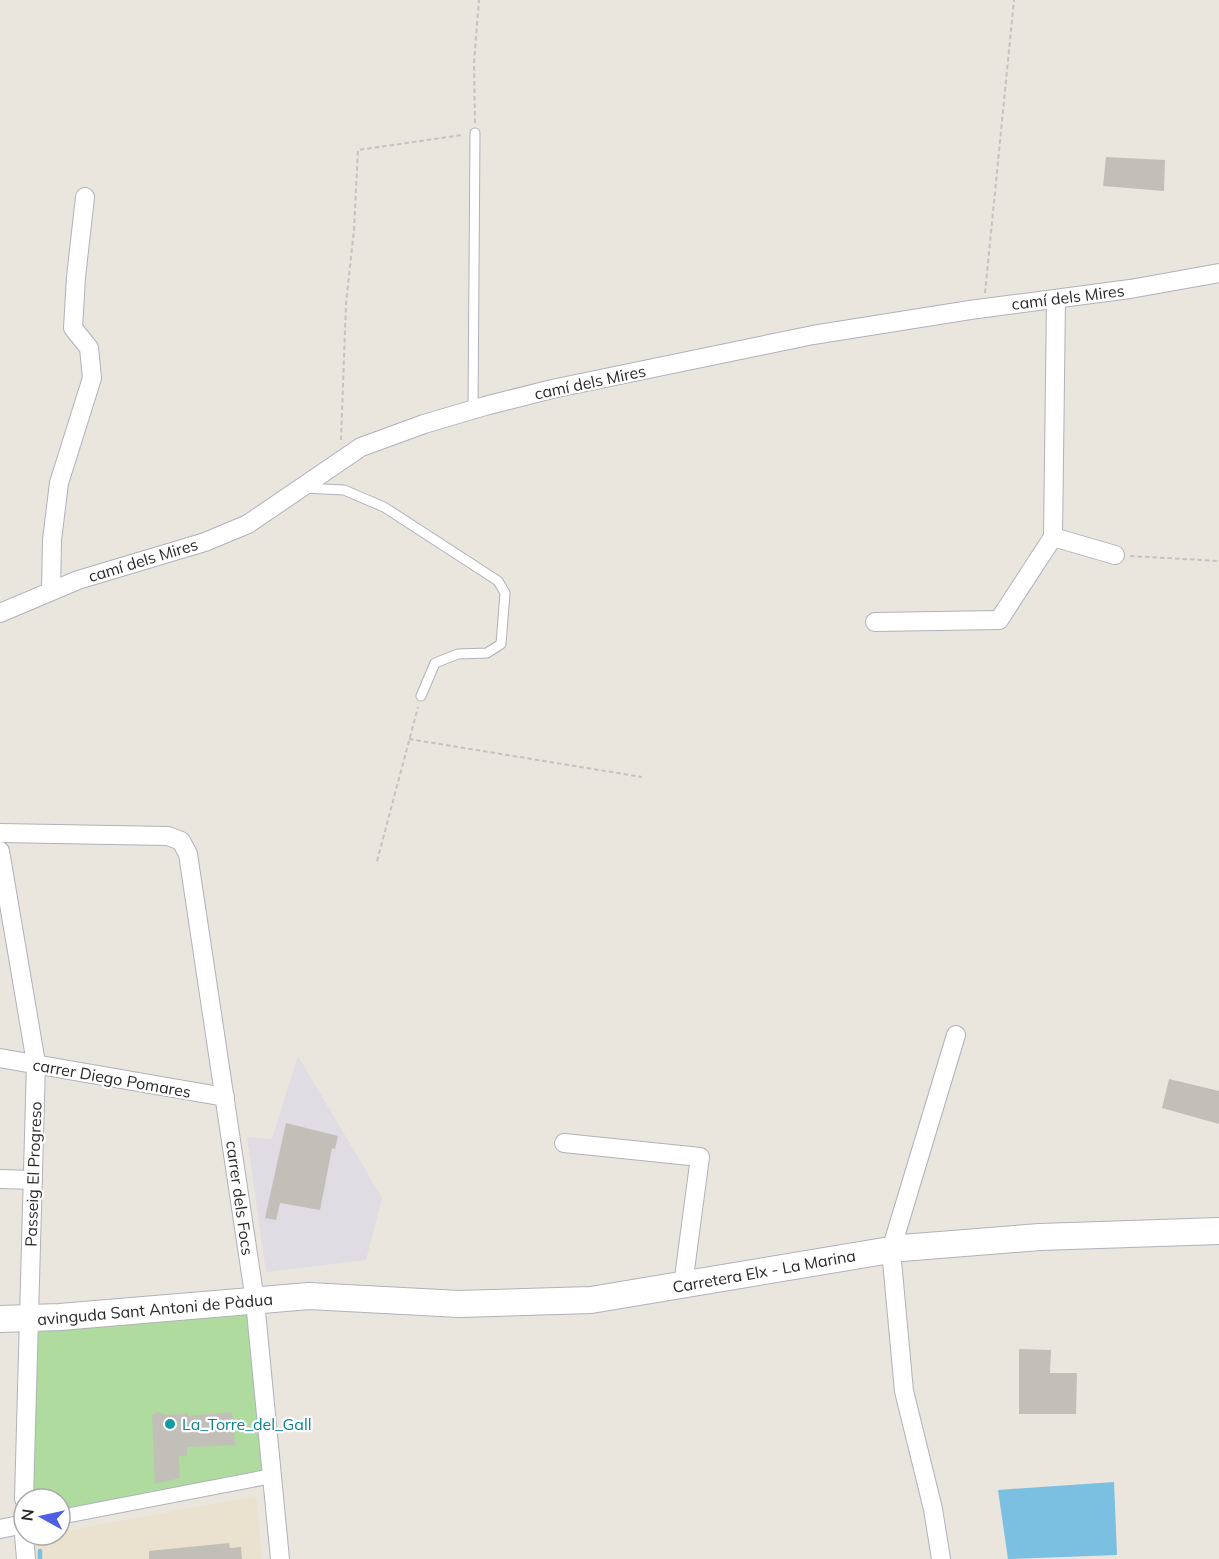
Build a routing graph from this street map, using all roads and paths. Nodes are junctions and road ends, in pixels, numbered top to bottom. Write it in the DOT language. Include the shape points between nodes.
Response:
graph roads {
  1 [pos="479,0"];
  2 [pos="1014,0"];
  3 [pos="475,133"];
  4 [pos="85,197"];
  5 [pos="1219,273"];
  6 [pos="1056,299"];
  7 [pos="983,308"];
  8 [pos="473,410"];
  9 [pos="341,460"];
  10 [pos="299,488"];
  11 [pos="1053,537"];
  12 [pos="1115,555"];
  13 [pos="1219,561"];
  14 [pos="51,591"];
  15 [pos="0,613"];
  16 [pos="875,622"];
  17 [pos="421,696"];
  18 [pos="410,739"];
  19 [pos="642,777"];
  20 [pos="0,833"];
  21 [pos="0,851"];
  22 [pos="377,861"];
  23 [pos="956,1035"];
  24 [pos="0,1058"];
  25 [pos="36,1063"];
  26 [pos="225,1097"];
  27 [pos="564,1143"];
  28 [pos="0,1179"];
  29 [pos="33,1180"];
  30 [pos="1219,1231"];
  31 [pos="891,1250"];
  32 [pos="684,1285"];
  33 [pos="309,1296"];
  34 [pos="255,1301"];
  35 [pos="0,1319"];
  36 [pos="28,1319"];
  37 [pos="272,1476"];
  38 [pos="24,1487"];
  39 [pos="72,1515"];
  40 [pos="280,1559"];
  41 [pos="941,1559"];
  1 -- 3 [label="path" via="474,62"];
  2 -- 7 [label="path"];
  3 -- 8 [label="lane"];
  3 -- 9 [label="path" via="358,150 346,303"];
  4 -- 14 [label="street" via="73,328 89,348 92,378 59,483"];
  5 -- 6 [label="street, camí dels Mires"];
  6 -- 7 [label="street, camí dels Mires"];
  6 -- 11 [label="street"];
  7 -- 8 [label="street, camí dels Mires" via="801,337 552,389"];
  8 -- 9 [label="street, camí dels Mires" via="361,447"];
  9 -- 10 [label="street, camí dels Mires"];
  10 -- 14 [label="street, camí dels Mires" via="238,528 205,542"];
  10 -- 17 [label="lane" via="344,490 384,507 498,581 505,593 501,644 486,653 458,654 435,663"];
  11 -- 12 [label="street"];
  11 -- 16 [label="street" via="999,620"];
  12 -- 13 [label="path"];
  14 -- 15 [label="street, camí dels Mires"];
  17 -- 18 [label="path"];
  18 -- 19 [label="path"];
  18 -- 22 [label="path"];
  20 -- 26 [label="street, carrer dels Focs" via="168,836 181,842 188,854"];
  21 -- 25 [label="street, Passeig El Progreso"];
  23 -- 31 [label="street"];
  24 -- 25 [label="street, carrer Diego Pomares"];
  25 -- 26 [label="street, carrer Diego Pomares"];
  25 -- 29 [label="street, Passeig El Progreso"];
  26 -- 34 [label="street, carrer dels Focs"];
  27 -- 32 [label="street" via="700,1157"];
  28 -- 29 [label="street"];
  29 -- 36 [label="street, Passeig El Progreso"];
  30 -- 31 [label="main road, Carretera Elx - La Marina" via="1040,1238"];
  31 -- 32 [label="main road, Carretera Elx - La Marina"];
  31 -- 41 [label="street" via="904,1391"];
  32 -- 33 [label="main road, Carretera Elx - La Marina" via="591,1300 470,1304"];
  33 -- 34 [label="main road, avinguda Sant Antoni de Pàdua"];
  34 -- 36 [label="main road, avinguda Sant Antoni de Pàdua"];
  34 -- 37 [label="street, carrer dels Focs"];
  35 -- 36 [label="main road, avinguda Sant Antoni de Pàdua"];
  36 -- 38 [label="street, Passeig El Progreso"];
  37 -- 39 [label="street"];
  37 -- 40 [label="street, carrer dels Focs"];
}
